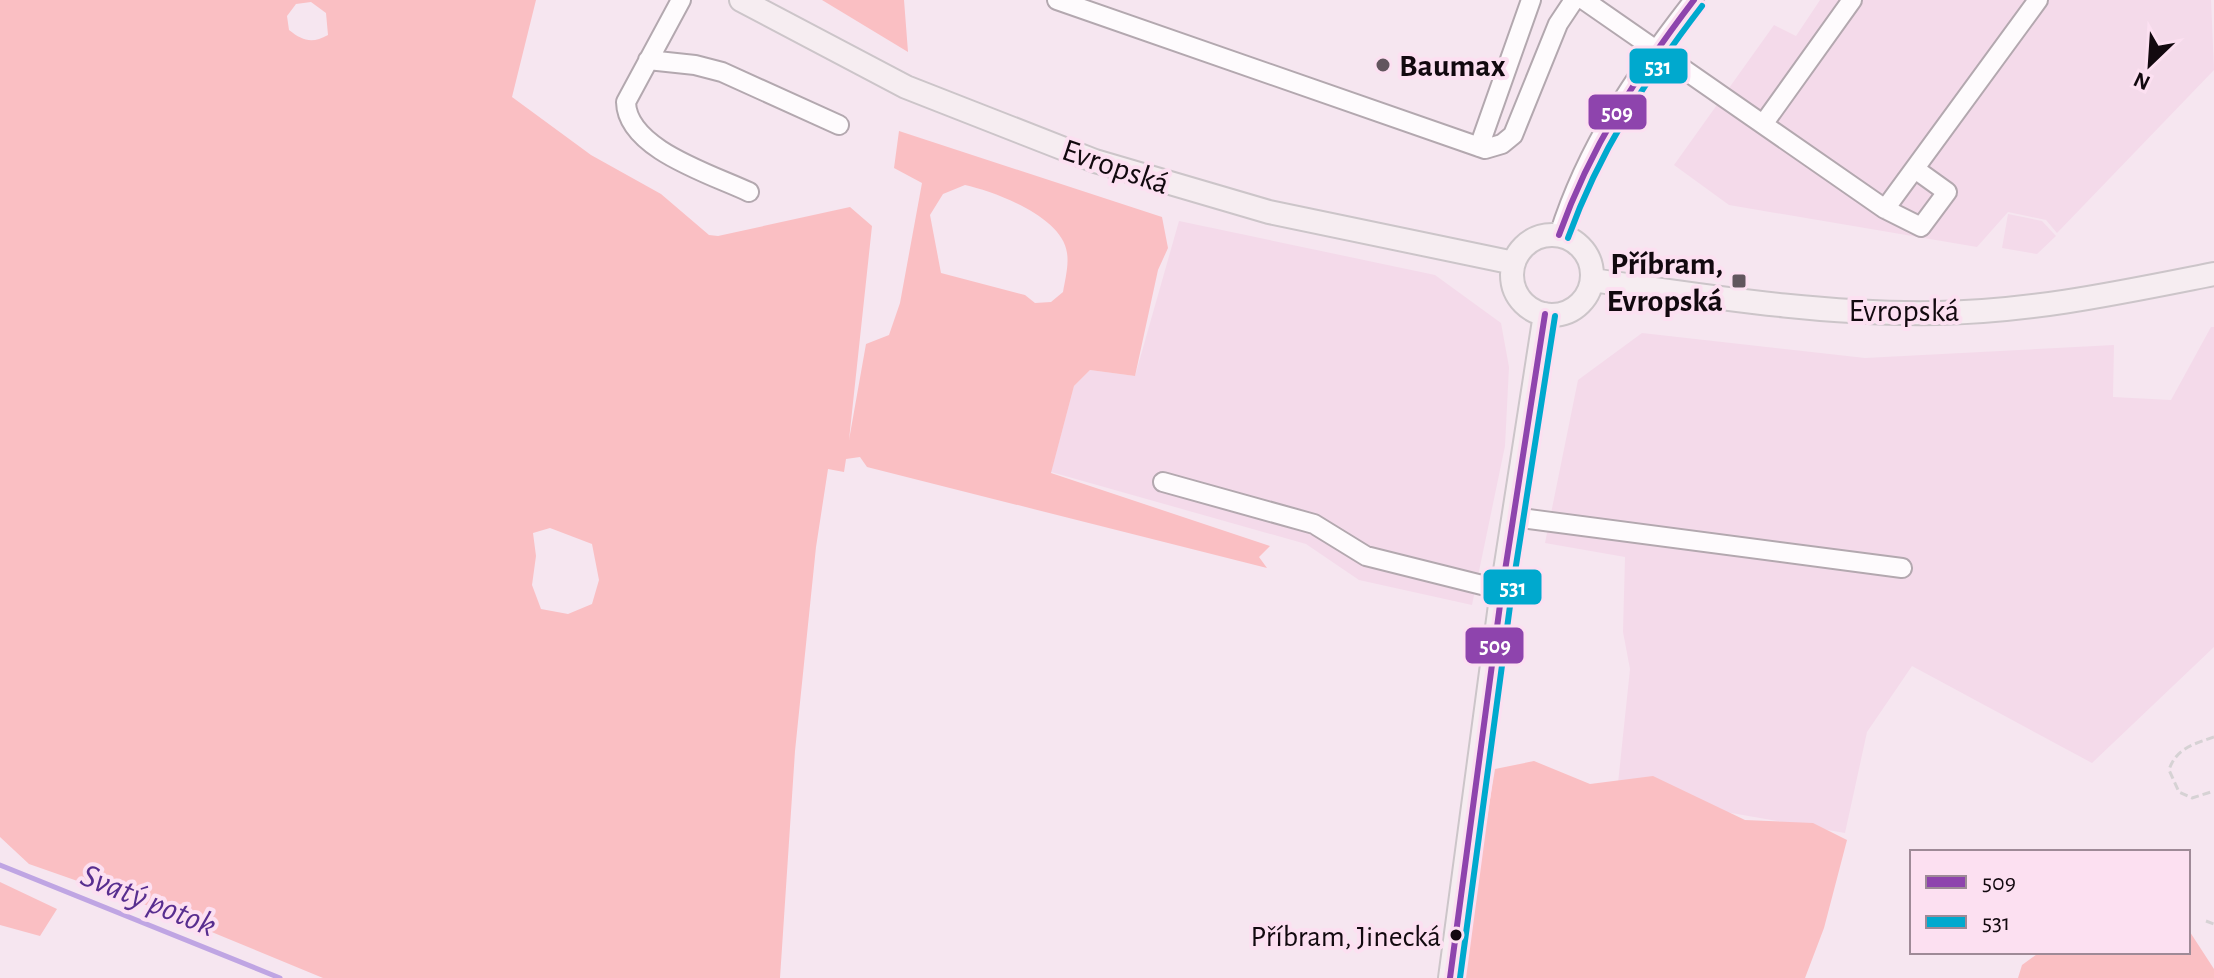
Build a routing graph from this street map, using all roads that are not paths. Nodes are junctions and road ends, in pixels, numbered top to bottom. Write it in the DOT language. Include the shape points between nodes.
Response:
graph roads {
  1 [pos="681,0"];
  2 [pos="741,0"];
  3 [pos="1057,0"];
  4 [pos="1531,0"];
  5 [pos="1574,0"];
  6 [pos="1584,0"];
  7 [pos="1694,0"];
  8 [pos="1852,0"];
  9 [pos="2038,0"];
  10 [pos="1655,49"];
  11 [pos="648,60"];
  12 [pos="1764,123"];
  13 [pos="839,125"];
  14 [pos="1479,147"];
  15 [pos="1915,169"];
  16 [pos="749,192"];
  17 [pos="1885,209"];
  18 [pos="1559,235"];
  19 [pos="1514,263"];
  20 [pos="2214,274"];
  21 [pos="1592,280"];
  22 [pos="1545,314"];
  23 [pos="1163,482"];
  24 [pos="1513,517"];
  25 [pos="1902,568"];
  26 [pos="1502,590"];
  27 [pos="1450,978"];
  1 -- 11 [label="street"];
  2 -- 19 [label="main road, Evropská" via="906,87 1095,161 1269,212"];
  3 -- 14 [label="street"];
  4 -- 14 [label="street"];
  5 -- 14 [label="street" via="1558,24 1513,135 1496,147"];
  6 -- 10 [label="street"];
  7 -- 10 [label="street"];
  8 -- 12 [label="street"];
  9 -- 15 [label="street"];
  10 -- 12 [label="street"];
  10 -- 18 [label="street" via="1602,131"];
  11 -- 13 [label="street" via="722,72"];
  11 -- 16 [label="street" via="626,102 634,130 663,152"];
  12 -- 17 [label="street"];
  15 -- 17 [label="street"];
  15 -- 17 [label="street" via="1947,192 1921,227"];
  18 -- 19 [label="main road" via="1531,241"];
  18 -- 21 [label="main road" via="1582,248"];
  19 -- 22 [label="main road" via="1516,291 1528,306"];
  20 -- 21 [label="main road, Evropská" via="2048,304 1940,313 1817,309"];
  21 -- 22 [label="main road" via="1579,304 1563,313"];
  22 -- 24 [label="main road"];
  23 -- 26 [label="street" via="1314,524 1366,556"];
  24 -- 25 [label="street"];
  24 -- 26 [label="main road"];
  26 -- 27 [label="main road"];
}
